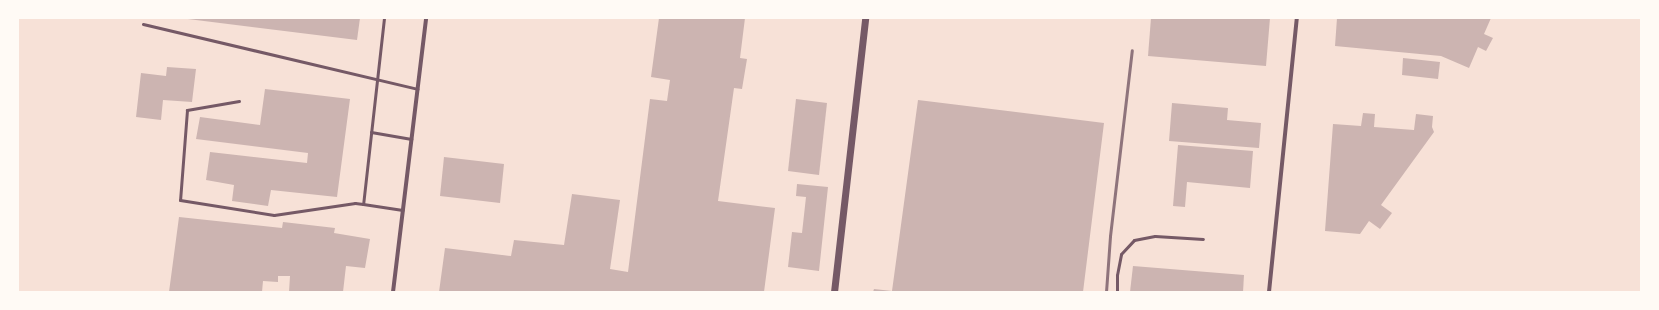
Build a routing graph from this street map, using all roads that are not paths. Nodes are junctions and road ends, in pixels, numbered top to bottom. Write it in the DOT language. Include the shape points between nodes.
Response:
graph roads {
  1 [pos="384,18"];
  2 [pos="426,18"];
  3 [pos="865,18"];
  4 [pos="1297,18"];
  5 [pos="143,24"];
  6 [pos="378,79"];
  7 [pos="417,89"];
  8 [pos="239,101"];
  9 [pos="371,132"];
  10 [pos="411,138"];
  11 [pos="362,204"];
  12 [pos="403,210"];
  13 [pos="1203,239"];
  14 [pos="393,292"];
  15 [pos="834,292"];
  16 [pos="1118,292"];
  17 [pos="1269,292"];
  1 -- 6 [label="lane"];
  2 -- 7 [label="street"];
  3 -- 15 [label="street"];
  4 -- 17 [label="street"];
  5 -- 6 [label="lane"];
  6 -- 7 [label="lane"];
  6 -- 9 [label="lane"];
  7 -- 10 [label="street"];
  8 -- 11 [label="lane" via="188,110 180,200 274,215"];
  9 -- 10 [label="lane"];
  9 -- 11 [label="lane"];
  10 -- 12 [label="street"];
  11 -- 12 [label="lane"];
  12 -- 14 [label="street"];
  13 -- 16 [label="lane" via="1155,236 1134,240 1121,254 1117,275"];
}
